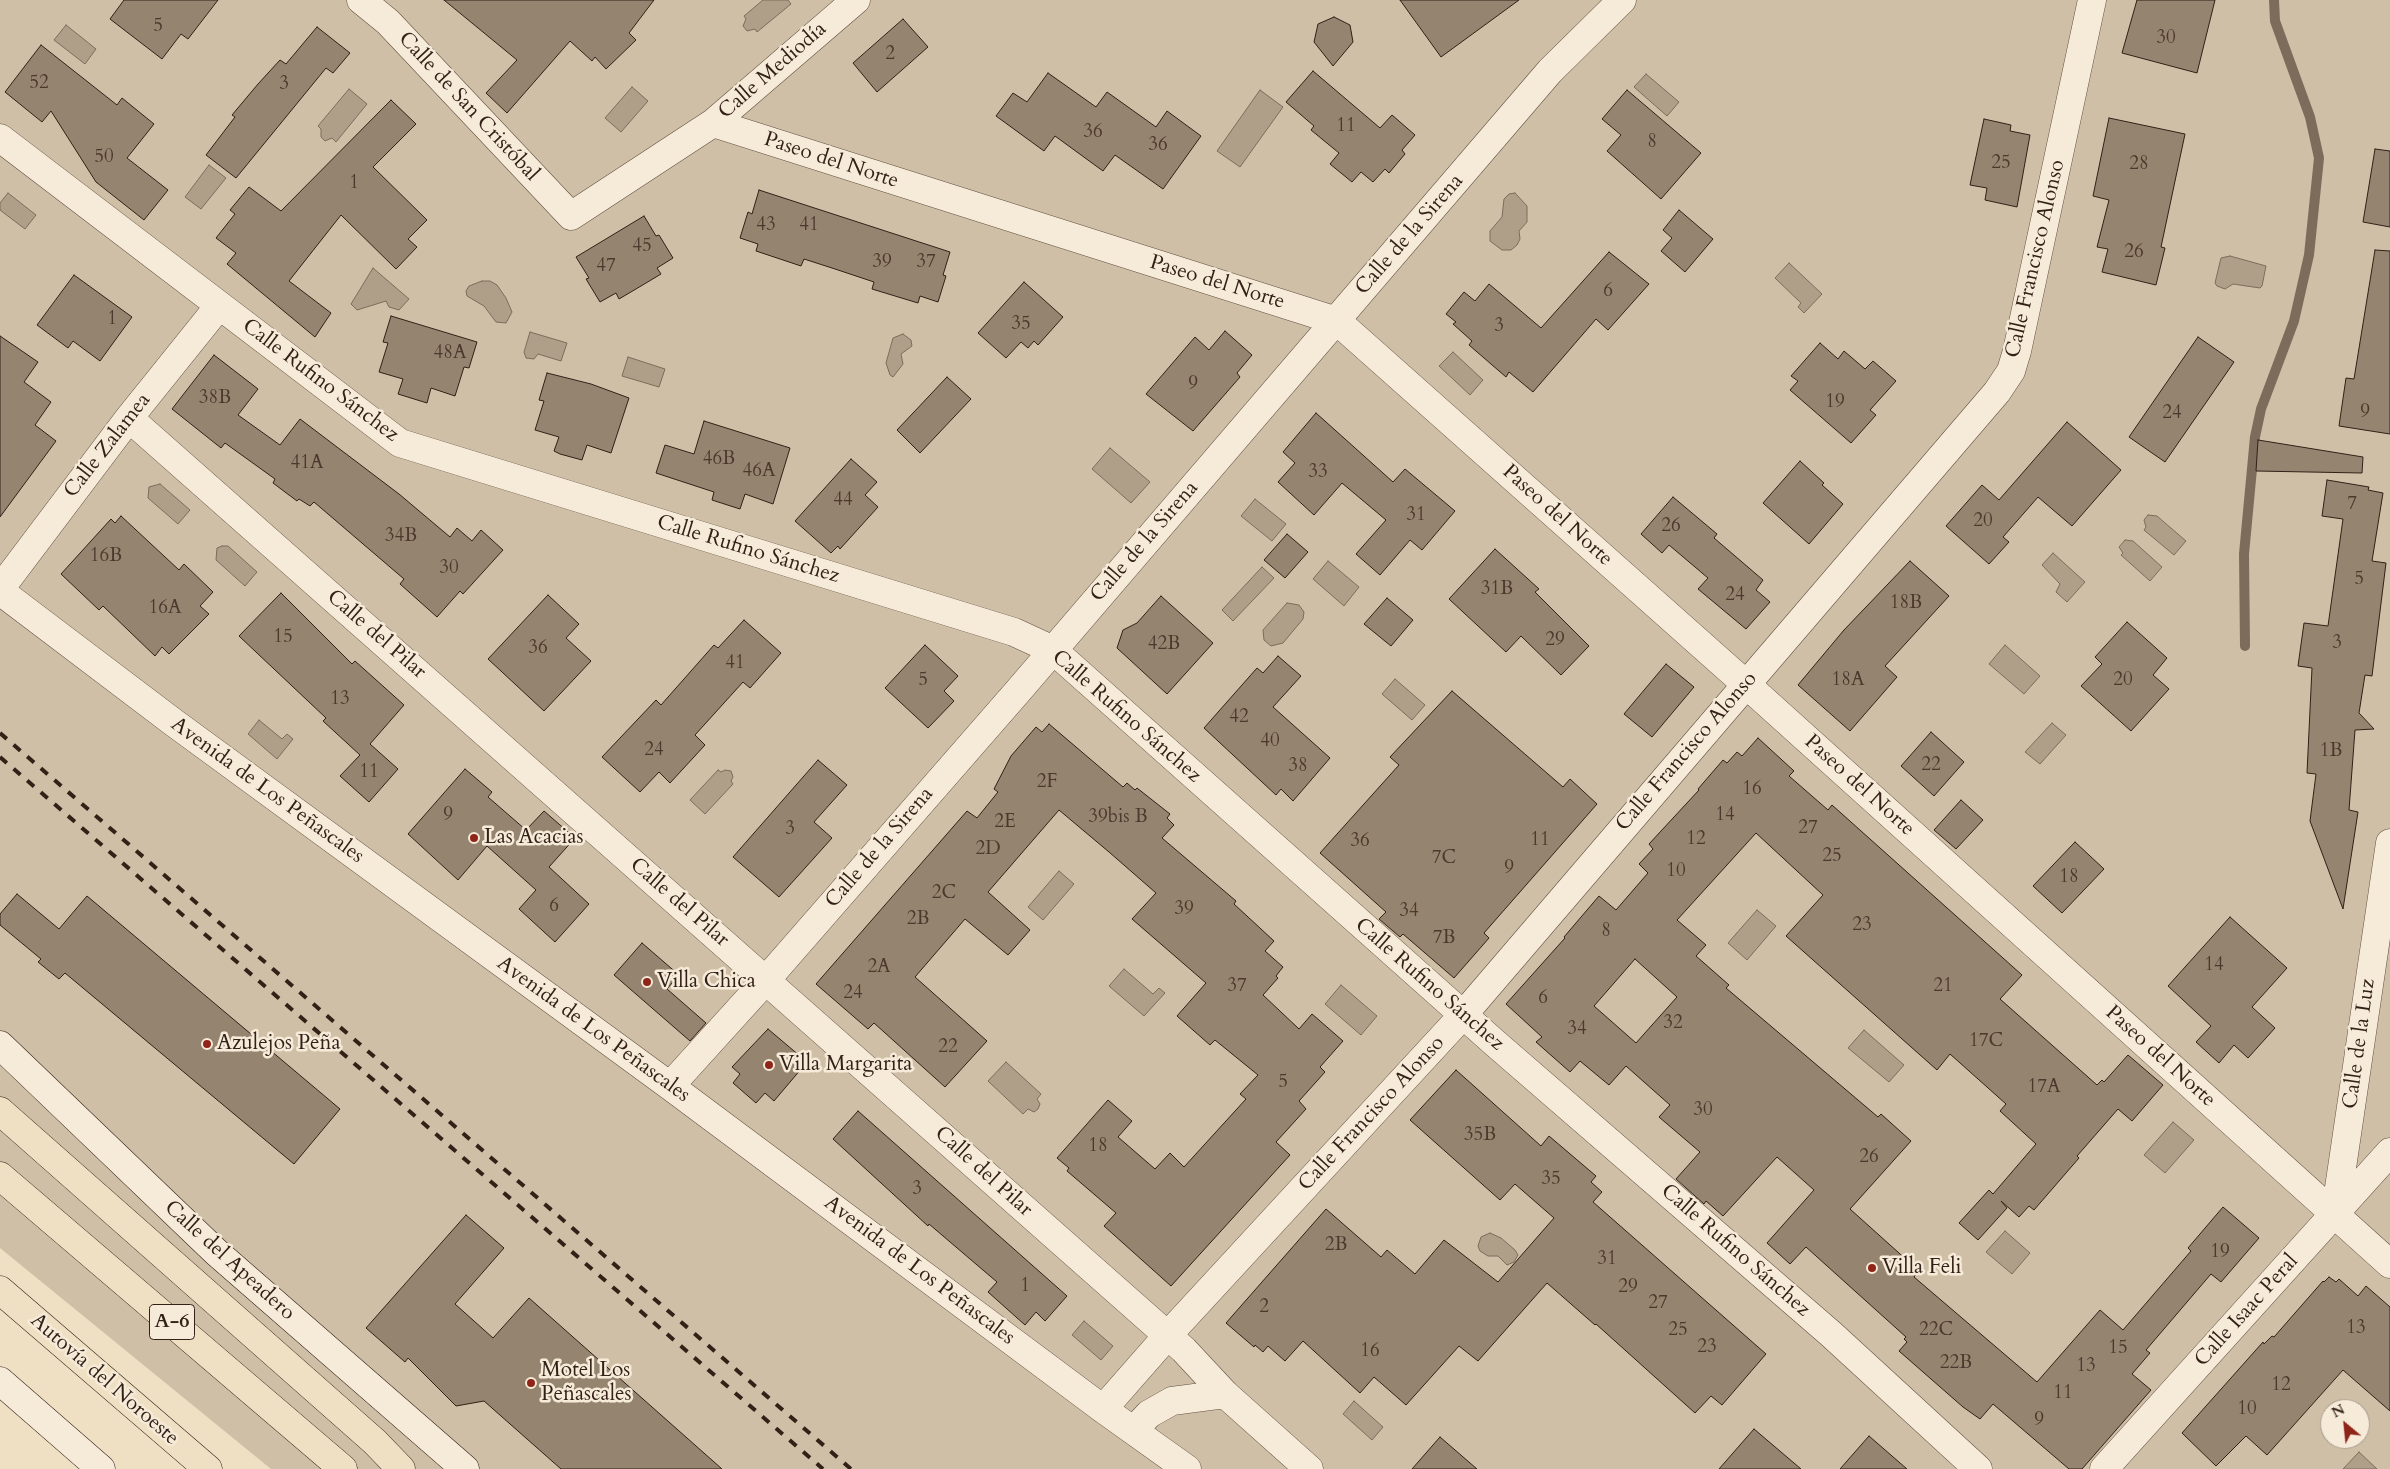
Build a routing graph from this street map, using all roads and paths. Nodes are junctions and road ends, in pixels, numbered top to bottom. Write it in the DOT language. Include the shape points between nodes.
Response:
graph roads {
  1 [pos="361,0"];
  2 [pos="856,0"];
  3 [pos="1622,0"];
  4 [pos="2092,0"];
  5 [pos="713,123"];
  6 [pos="0,138"];
  7 [pos="219,306"];
  8 [pos="1337,320"];
  9 [pos="129,418"];
  10 [pos="0,590"];
  11 [pos="1053,650"];
  12 [pos="1746,684"];
  13 [pos="2390,843"];
  14 [pos="766,980"];
  15 [pos="1463,1015"];
  16 [pos="0,1045"];
  17 [pos="670,1086"];
  18 [pos="0,1111"];
  19 [pos="2390,1152"];
  20 [pos="0,1176"];
  21 [pos="2335,1215"];
  22 [pos="2390,1264"];
  23 [pos="0,1290"];
  24 [pos="1167,1336"];
  25 [pos="0,1381"];
  26 [pos="1225,1394"];
  27 [pos="1103,1409"];
  28 [pos="1134,1430"];
  29 [pos="101,1469"];
  30 [pos="208,1469"];
  31 [pos="343,1469"];
  32 [pos="401,1469"];
  33 [pos="465,1469"];
  34 [pos="1187,1469"];
  35 [pos="1309,1469"];
  36 [pos="1978,1469"];
  37 [pos="2104,1469"];
  1 -- 5 [label="street, Calle de San Cristóbal" via="388,22 571,216"];
  2 -- 5 [label="street, Calle Mediodía"];
  3 -- 8 [label="street, Calle de la Sirena" via="1550,71"];
  4 -- 12 [label="street, Calle Francisco Alonso" via="2011,371 1997,392"];
  5 -- 8 [label="street, Paseo del Norte"];
  6 -- 7 [label="street, Calle Rufino Sánchez"];
  7 -- 9 [label="street, Calle Zalamea"];
  7 -- 11 [label="street, Calle Rufino Sánchez" via="400,442 1014,632"];
  8 -- 11 [label="street, Calle de la Sirena"];
  8 -- 12 [label="street, Paseo del Norte"];
  9 -- 10 [label="street, Calle Zalamea"];
  9 -- 14 [label="street, Calle del Pilar"];
  10 -- 17 [label="street, Avenida de Los Peñascales" via="173,722"];
  11 -- 14 [label="street, Calle de la Sirena"];
  11 -- 15 [label="street, Calle Rufino Sánchez"];
  12 -- 15 [label="street, Calle Francisco Alonso"];
  12 -- 21 [label="street, Paseo del Norte"];
  13 -- 21 [label="street, Calle de la Luz"];
  14 -- 17 [label="street, Calle de la Sirena"];
  14 -- 24 [label="street, Calle del Pilar"];
  15 -- 24 [label="street, Calle Francisco Alonso"];
  15 -- 36 [label="street, Calle Rufino Sánchez" via="1832,1334"];
  16 -- 33 [label="street, Calle del Apeadero" via="216,1252"];
  17 -- 27 [label="street, Avenida de Los Peñascales"];
  18 -- 32 [label="highway"];
  19 -- 21 [label="street, Calle Isaac Peral"];
  20 -- 31 [label="highway, A-6"];
  21 -- 22 [label="street, Paseo del Norte"];
  21 -- 37 [label="street, Calle Isaac Peral"];
  23 -- 30 [label="highway, Autovía del Noroeste"];
  24 -- 26 [label="street, Calle del Pilar"];
  24 -- 27 [label="street, Calle Francisco Alonso"];
  25 -- 29 [label="street"];
  26 -- 28 [label="street" via="1172,1401 1149,1414"];
  26 -- 35 [label="street, Calle del Pilar"];
  27 -- 28 [label="street, Avenida de Los Peñascales"];
  28 -- 34 [label="street, Avenida de Los Peñascales"];
}
